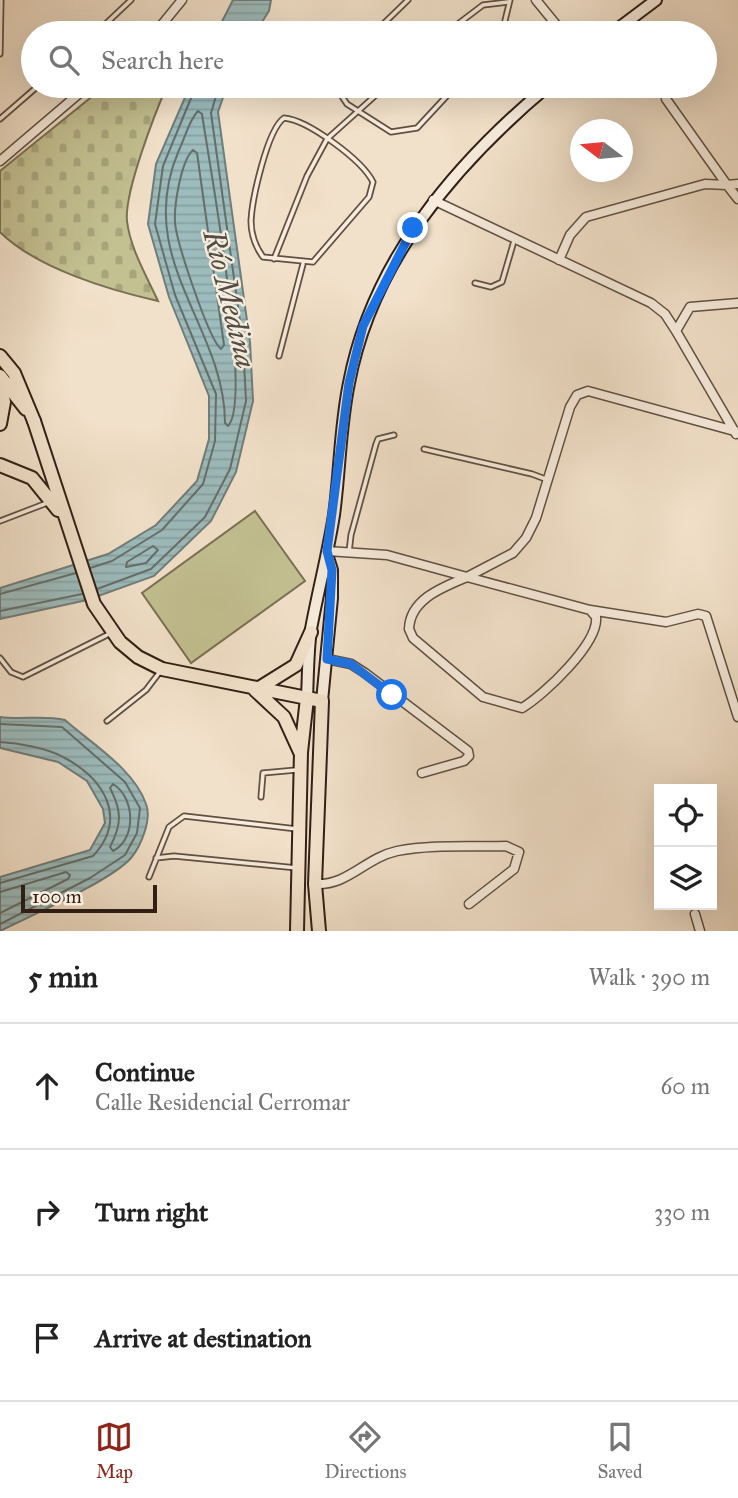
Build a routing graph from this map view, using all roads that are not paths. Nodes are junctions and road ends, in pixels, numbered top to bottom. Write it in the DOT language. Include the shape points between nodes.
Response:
graph roads {
  1 [pos="1,0"];
  2 [pos="131,0"];
  3 [pos="182,0"];
  4 [pos="408,0"];
  5 [pos="536,0"];
  6 [pos="656,0"];
  7 [pos="509,1"];
  8 [pos="109,21"];
  9 [pos="165,21"];
  10 [pos="386,21"];
  11 [pos="462,21"];
  12 [pos="505,21"];
  13 [pos="554,21"];
  14 [pos="628,21"];
  15 [pos="0,54"];
  16 [pos="24,98"];
  17 [pos="74,98"];
  18 [pos="346,98"];
  19 [pos="373,98"];
  20 [pos="445,98"];
  21 [pos="534,98"];
  22 [pos="666,99"];
  23 [pos="358,112"];
  24 [pos="0,119"];
  25 [pos="327,139"];
  26 [pos="0,161"];
  27 [pos="738,184"];
  28 [pos="727,185"];
  29 [pos="738,199"];
  30 [pos="433,200"];
  31 [pos="515,239"];
  32 [pos="274,259"];
  33 [pos="559,260"];
  34 [pos="303,263"];
  35 [pos="475,284"];
  36 [pos="738,303"];
  37 [pos="676,331"];
  38 [pos="0,356"];
  39 [pos="279,356"];
  40 [pos="0,376"];
  41 [pos="0,383"];
  42 [pos="34,421"];
  43 [pos="0,424"];
  44 [pos="737,433"];
  45 [pos="394,435"];
  46 [pos="424,449"];
  47 [pos="0,465"];
  48 [pos="548,480"];
  49 [pos="52,501"];
  50 [pos="0,521"];
  51 [pos="71,535"];
  52 [pos="327,551"];
  53 [pos="349,555"];
  54 [pos="467,577"];
  55 [pos="590,610"];
  56 [pos="311,632"];
  57 [pos="111,633"];
  58 [pos="0,658"];
  59 [pos="327,659"];
  60 [pos="162,669"];
  61 [pos="255,690"];
  62 [pos="307,698"];
  63 [pos="322,701"];
  64 [pos="738,717"];
  65 [pos="107,721"];
  66 [pos="301,752"];
  67 [pos="302,769"];
  68 [pos="422,773"];
  69 [pos="261,797"];
  70 [pos="299,829"];
  71 [pos="156,858"];
  72 [pos="299,869"];
  73 [pos="149,877"];
  74 [pos="315,884"];
  75 [pos="469,904"];
  76 [pos="695,914"];
  77 [pos="297,931"];
  78 [pos="320,931"];
  79 [pos="700,931"];
  1 -- 15 [label="lane"];
  2 -- 8 [label="lane"];
  3 -- 9 [label="street"];
  4 -- 10 [label="lane"];
  5 -- 13 [label="street"];
  6 -- 14 [label="main road"];
  7 -- 11 [label="lane" via="483,5"];
  7 -- 12 [label="lane"];
  16 -- 24 [label="lane"];
  17 -- 26 [label="street"];
  18 -- 23 [label="lane"];
  19 -- 23 [label="lane"];
  20 -- 23 [label="lane" via="417,128 391,132"];
  21 -- 30 [label="main road"];
  22 -- 28 [label="street"];
  23 -- 25 [label="lane"];
  25 -- 32 [label="lane"];
  25 -- 32 [label="lane" via="284,118 271,133 251,218 256,247 263,257"];
  25 -- 34 [label="lane" via="369,173 372,189 326,251 313,262"];
  27 -- 28 [label="street"];
  28 -- 29 [label="street"];
  28 -- 33 [label="street" via="705,184 586,217 570,235"];
  30 -- 31 [label="street"];
  30 -- 52 [label="main road" via="399,251 363,326 349,383"];
  31 -- 33 [label="street"];
  31 -- 35 [label="lane" via="502,282 491,287"];
  32 -- 34 [label="lane"];
  33 -- 37 [label="street" via="651,303"];
  34 -- 39 [label="lane"];
  36 -- 37 [label="street" via="690,307"];
  37 -- 44 [label="street"];
  38 -- 42 [label="main road" via="14,373"];
  40 -- 42 [label="main road"];
  41 -- 43 [label="main road" via="4,402"];
  42 -- 51 [label="main road"];
  44 -- 48 [label="street" via="588,391 577,395 570,407"];
  45 -- 53 [label="lane" via="378,439 376,444"];
  46 -- 48 [label="lane"];
  47 -- 49 [label="main road" via="32,478"];
  48 -- 54 [label="street" via="526,538 513,553"];
  49 -- 50 [label="lane"];
  49 -- 51 [label="main road"];
  51 -- 57 [label="main road" via="94,604"];
  52 -- 53 [label="street"];
  52 -- 56 [label="main road"];
  52 -- 59 [label="main road" via="332,584"];
  53 -- 54 [label="street" via="387,555"];
  54 -- 55 [label="street"];
  54 -- 55 [label="street" via="414,608 409,629 413,638 483,696 515,708 533,702 564,673 594,633 596,617"];
  55 -- 64 [label="street" via="666,622 706,616"];
  56 -- 61 [label="main road" via="296,665"];
  56 -- 62 [label="main road"];
  57 -- 58 [label="lane" via="23,677 11,672"];
  57 -- 60 [label="main road" via="138,657"];
  59 -- 63 [label="main road"];
  59 -- 68 [label="street" via="351,664 365,673 468,751 464,761"];
  60 -- 61 [label="main road"];
  60 -- 65 [label="lane" via="146,690"];
  61 -- 62 [label="main road"];
  61 -- 66 [label="main road" via="284,717"];
  62 -- 63 [label="main road"];
  62 -- 66 [label="main road"];
  63 -- 74 [label="main road"];
  66 -- 67 [label="main road"];
  67 -- 69 [label="lane" via="263,773"];
  67 -- 70 [label="main road"];
  70 -- 71 [label="lane" via="184,816 169,827"];
  70 -- 72 [label="main road"];
  71 -- 72 [label="lane"];
  71 -- 73 [label="lane"];
  72 -- 77 [label="main road"];
  74 -- 75 [label="street" via="333,885 364,864 399,851 506,846 519,852 514,869"];
  74 -- 78 [label="main road"];
  76 -- 79 [label="street"];
}
